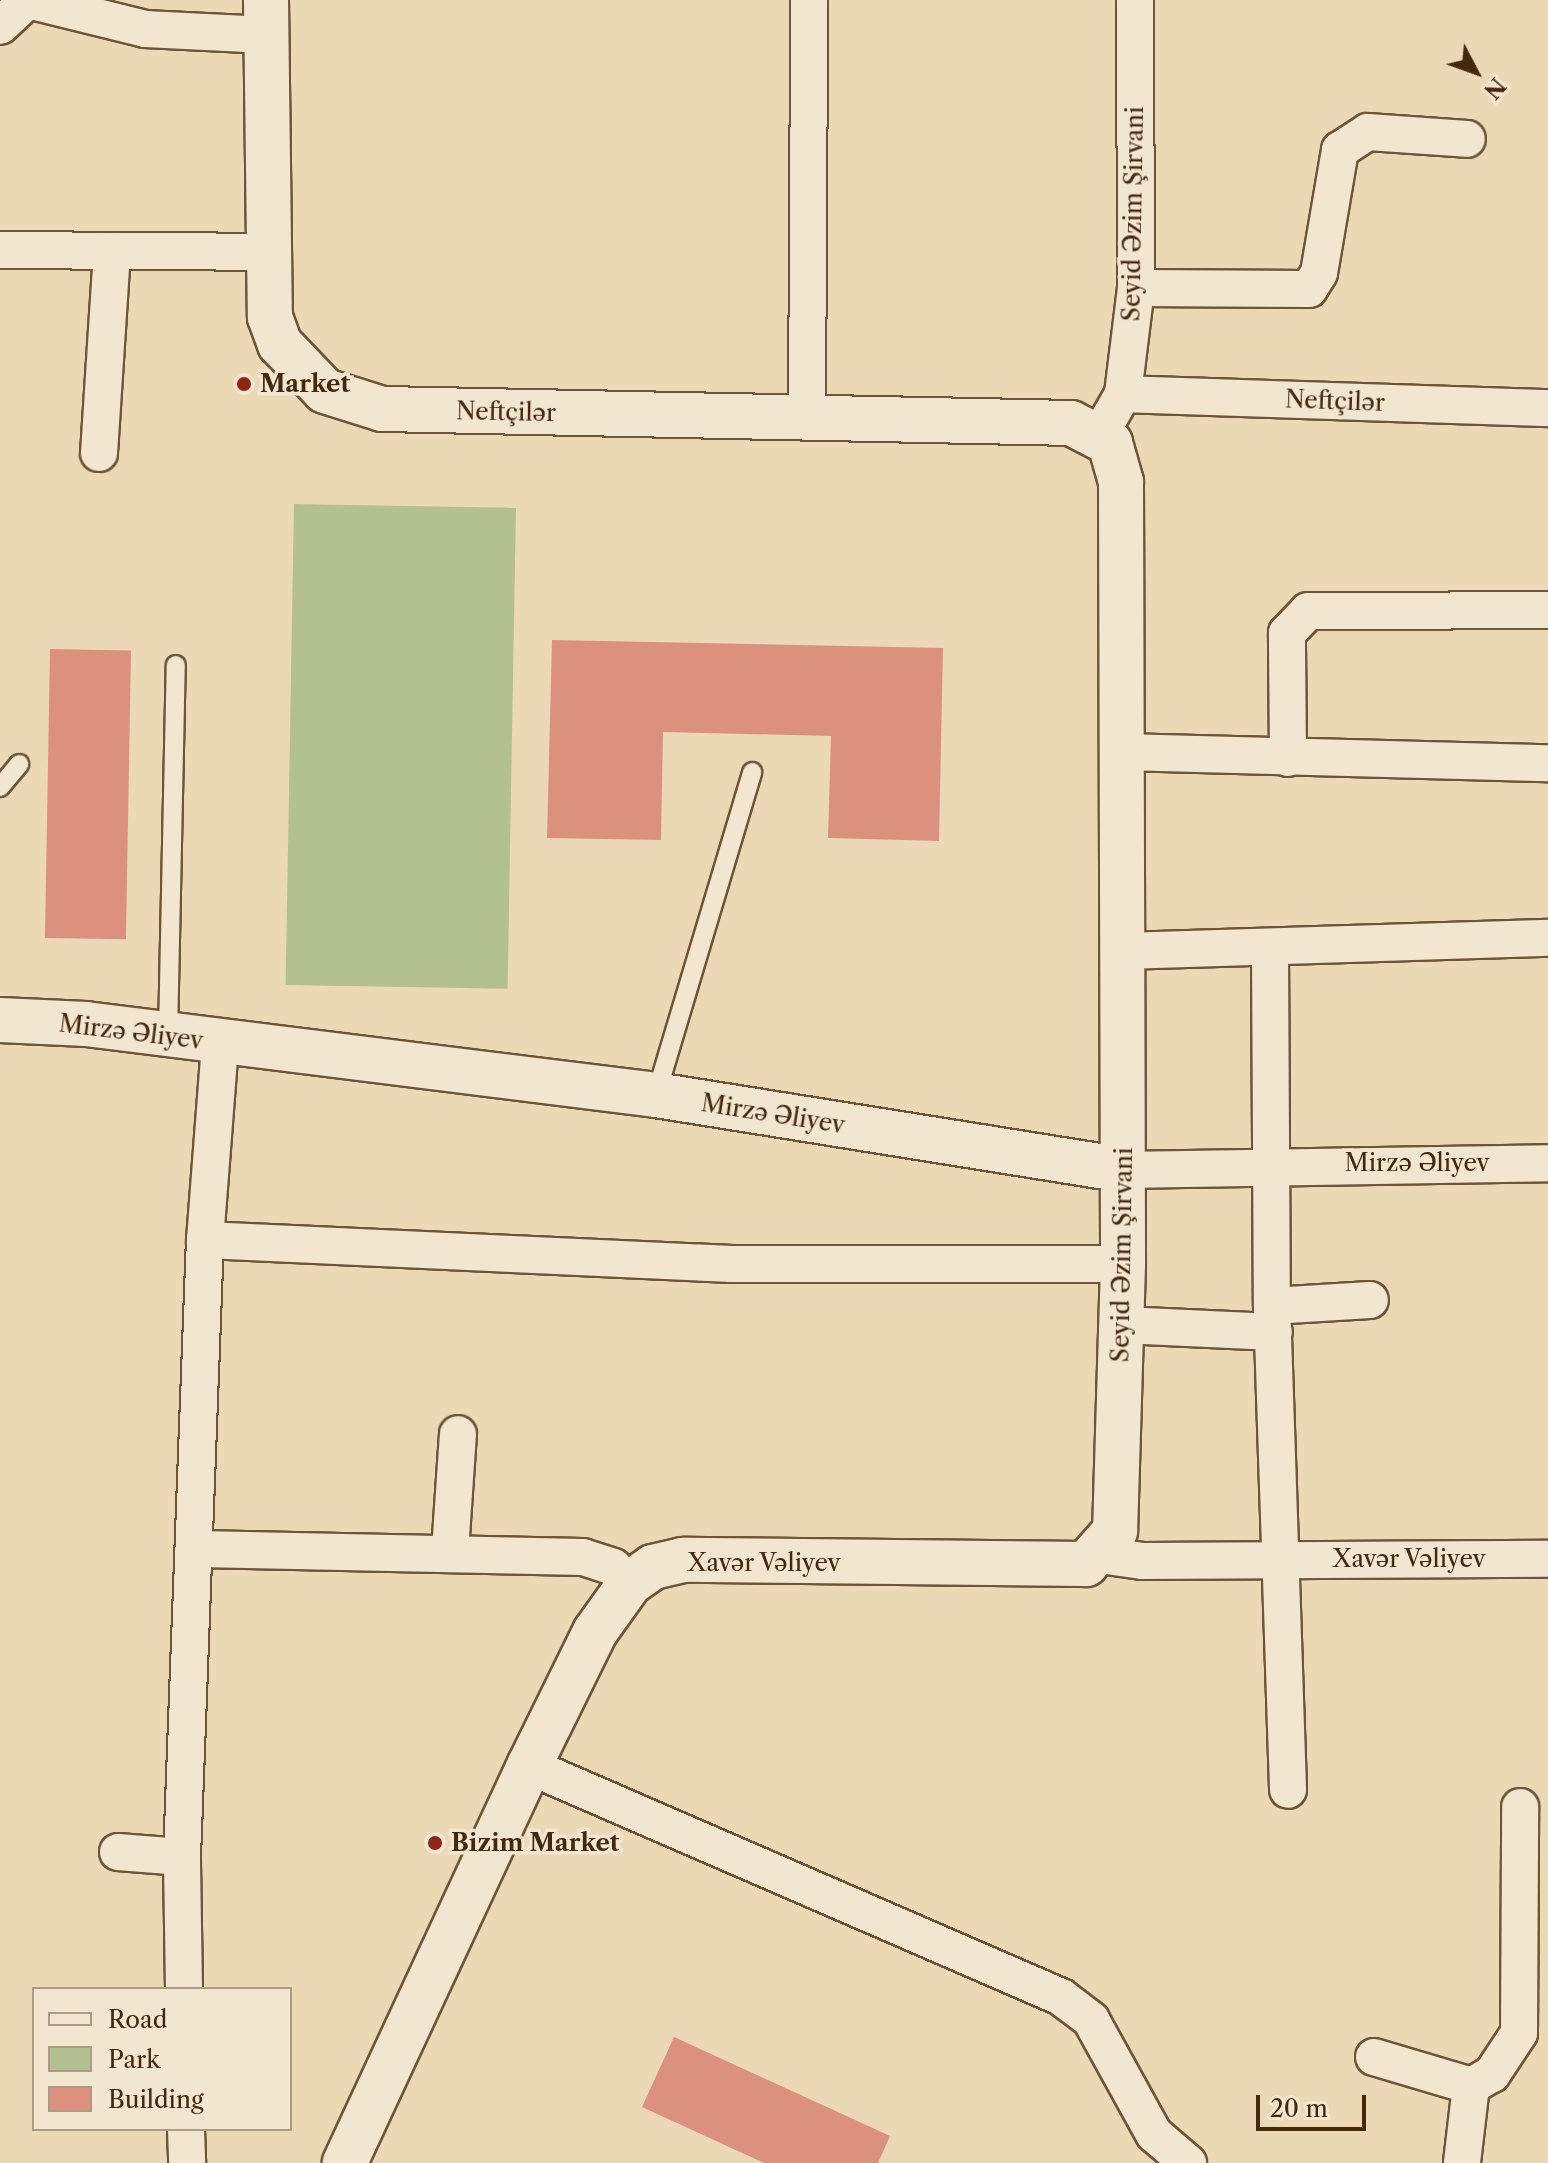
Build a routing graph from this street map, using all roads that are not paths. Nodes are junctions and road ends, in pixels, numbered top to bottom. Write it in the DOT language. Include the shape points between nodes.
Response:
graph roads {
  1 [pos="809,0"];
  2 [pos="1135,0"];
  3 [pos="266,17"];
  4 [pos="0,26"];
  5 [pos="1467,139"];
  6 [pos="0,250"];
  7 [pos="270,252"];
  8 [pos="112,253"];
  9 [pos="1136,288"];
  10 [pos="1123,394"];
  11 [pos="1548,408"];
  12 [pos="807,417"];
  13 [pos="1100,434"];
  14 [pos="99,453"];
  15 [pos="1548,610"];
  16 [pos="176,665"];
  17 [pos="1121,752"];
  18 [pos="1288,758"];
  19 [pos="1548,763"];
  20 [pos="19,764"];
  21 [pos="752,772"];
  22 [pos="0,787"];
  23 [pos="1548,938"];
  24 [pos="1270,949"];
  25 [pos="1125,951"];
  26 [pos="0,1020"];
  27 [pos="168,1035"];
  28 [pos="220,1043"];
  29 [pos="656,1095"];
  30 [pos="1274,1163"];
  31 [pos="1548,1163"];
  32 [pos="1124,1170"];
  33 [pos="205,1240"];
  34 [pos="1123,1264"];
  35 [pos="1370,1300"];
  36 [pos="1273,1319"];
  37 [pos="1122,1325"];
  38 [pos="458,1434"];
  39 [pos="198,1549"];
  40 [pos="450,1551"];
  41 [pos="1100,1555"];
  42 [pos="1279,1559"];
  43 [pos="1548,1559"];
  44 [pos="630,1583"];
  45 [pos="529,1766"];
  46 [pos="1288,1790"];
  47 [pos="1520,1807"];
  48 [pos="118,1852"];
  49 [pos="182,1857"];
  50 [pos="184,1987"];
  51 [pos="1534,2032"];
  52 [pos="1374,2057"];
  53 [pos="1471,2086"];
  54 [pos="186,2131"];
  55 [pos="187,2163"];
  56 [pos="345,2163"];
  57 [pos="1188,2163"];
  58 [pos="1462,2163"];
  1 -- 12 [label="street"];
  2 -- 9 [label="street, Seyid Əzim Şirvani"];
  3 -- 4 [label="street" via="145,29 28,0"];
  3 -- 7 [label="street, Neftçilər"];
  5 -- 9 [label="street" via="1368,132 1340,150 1319,273 1309,289"];
  6 -- 8 [label="street"];
  7 -- 8 [label="street"];
  7 -- 12 [label="street, Neftçilər" via="270,317 280,344 303,374 350,404 382,409"];
  8 -- 14 [label="street"];
  9 -- 10 [label="street, Seyid Əzim Şirvani"];
  10 -- 11 [label="street, Neftçilər"];
  10 -- 13 [label="street, Seyid Əzim Şirvani"];
  12 -- 13 [label="street, Neftçilər" via="1071,423"];
  13 -- 17 [label="street, Seyid Əzim Şirvani" via="1115,454 1121,482"];
  15 -- 18 [label="street" via="1308,611 1287,633"];
  16 -- 27 [label="lane"];
  17 -- 18 [label="street"];
  17 -- 25 [label="street, Seyid Əzim Şirvani"];
  18 -- 19 [label="street"];
  20 -- 22 [label="lane"];
  21 -- 29 [label="lane"];
  23 -- 24 [label="street"];
  24 -- 25 [label="street"];
  24 -- 30 [label="street"];
  25 -- 32 [label="street, Seyid Əzim Şirvani"];
  26 -- 27 [label="street, Mirzə Əliyev"];
  27 -- 28 [label="street, Mirzə Əliyev"];
  28 -- 29 [label="street, Mirzə Əliyev"];
  28 -- 33 [label="street"];
  29 -- 32 [label="street, Mirzə Əliyev"];
  30 -- 31 [label="street, Mirzə Əliyev"];
  30 -- 32 [label="street, Mirzə Əliyev"];
  30 -- 36 [label="street"];
  32 -- 34 [label="street, Seyid Əzim Şirvani"];
  33 -- 34 [label="street" via="732,1264"];
  33 -- 39 [label="street"];
  34 -- 37 [label="street, Seyid Əzim Şirvani"];
  35 -- 36 [label="street"];
  36 -- 37 [label="street"];
  36 -- 42 [label="street"];
  37 -- 41 [label="street, Seyid Əzim Şirvani" via="1115,1531"];
  38 -- 40 [label="street"];
  39 -- 40 [label="street"];
  39 -- 49 [label="street"];
  40 -- 44 [label="street" via="583,1557 613,1567"];
  41 -- 42 [label="street, Xavər Vəliyev" via="1142,1561"];
  41 -- 44 [label="street, Xavər Vəliyev" via="1086,1564 1058,1566 683,1560 653,1567"];
  42 -- 43 [label="street, Xavər Vəliyev"];
  42 -- 46 [label="street"];
  44 -- 45 [label="street, Xavər Vəliyev" via="595,1632"];
  45 -- 56 [label="street, Xavər Vəliyev"];
  45 -- 57 [label="street" via="1061,1997 1091,2020 1146,2122"];
  47 -- 51 [label="street"];
  48 -- 49 [label="street"];
  49 -- 50 [label="street"];
  51 -- 53 [label="street" via="1492,2074"];
  52 -- 53 [label="street"];
  53 -- 58 [label="street"];
  54 -- 55 [label="street"];
}
